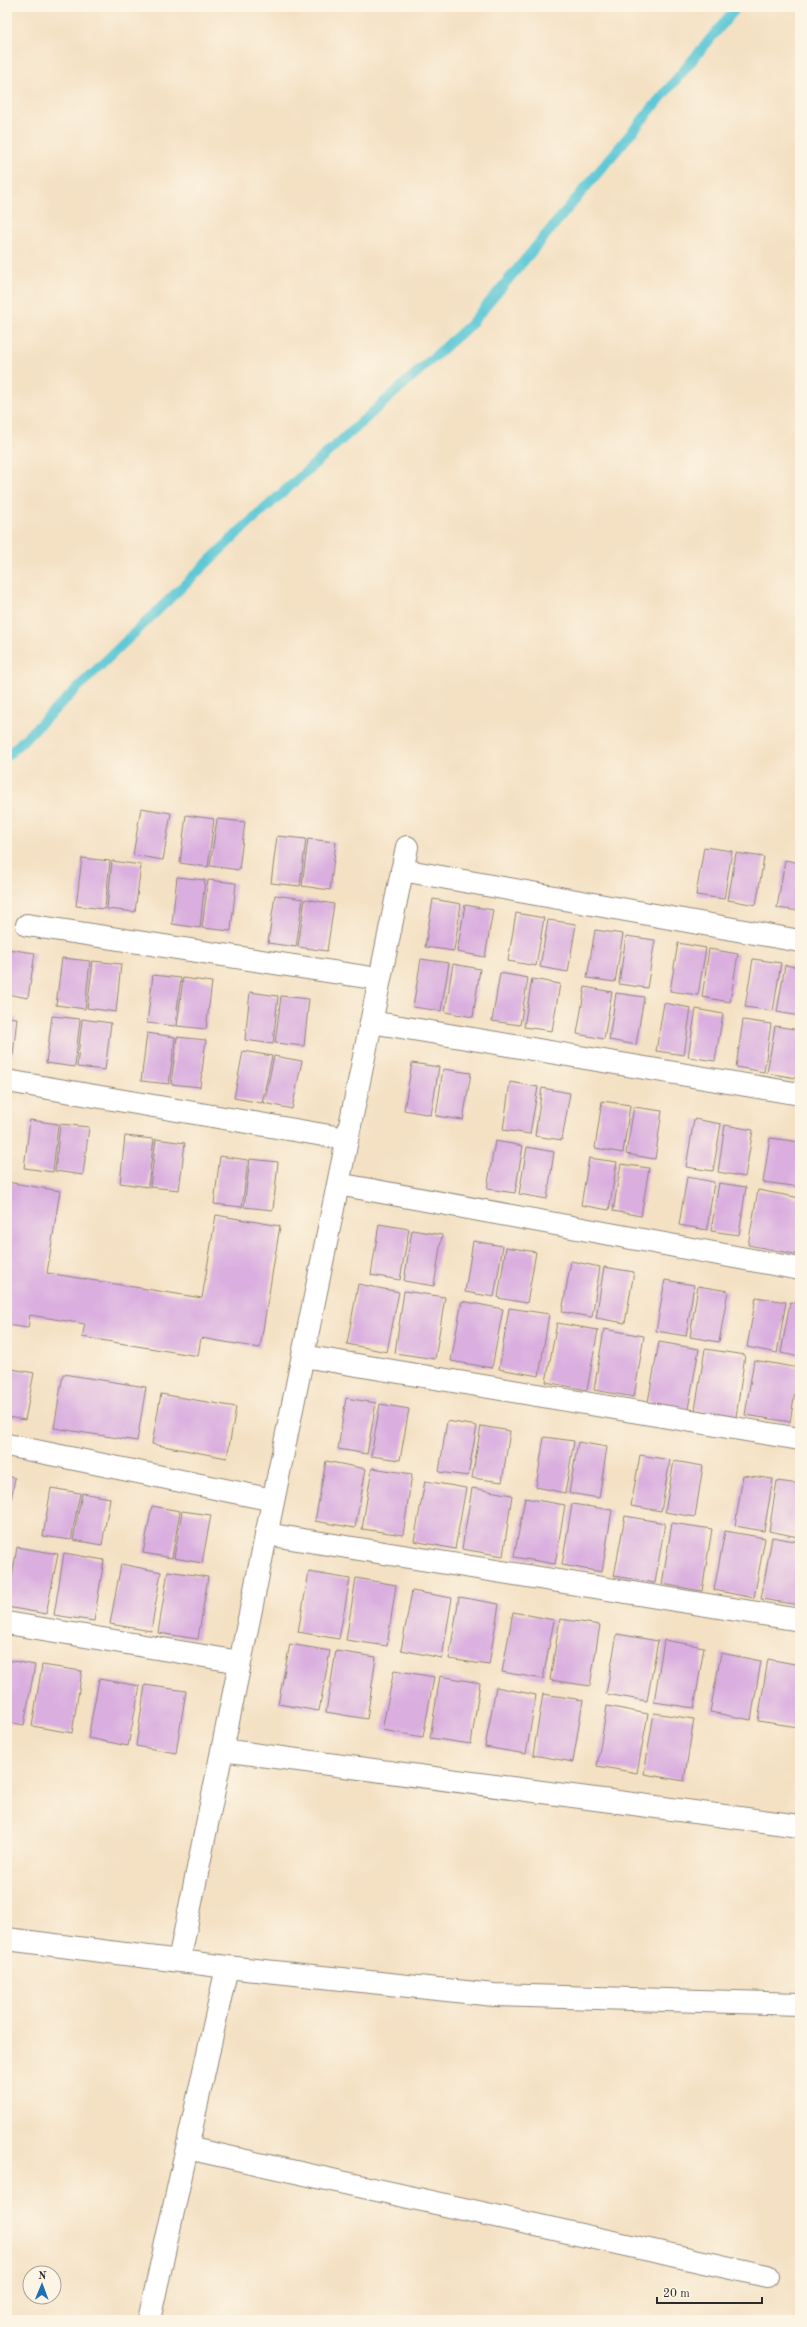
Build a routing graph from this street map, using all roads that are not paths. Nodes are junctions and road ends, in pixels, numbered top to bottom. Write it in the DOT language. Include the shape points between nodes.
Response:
graph roads {
  1 [pos="407,847"];
  2 [pos="402,870"];
  3 [pos="27,924"];
  4 [pos="800,941"];
  5 [pos="380,979"];
  6 [pos="371,1022"];
  7 [pos="7,1081"];
  8 [pos="800,1094"];
  9 [pos="347,1139"];
  10 [pos="338,1184"];
  11 [pos="800,1269"];
  12 [pos="303,1356"];
  13 [pos="800,1439"];
  14 [pos="7,1445"];
  15 [pos="273,1500"];
  16 [pos="266,1534"];
  17 [pos="800,1620"];
  18 [pos="7,1623"];
  19 [pos="240,1662"];
  20 [pos="222,1750"];
  21 [pos="800,1826"];
  22 [pos="7,1939"];
  23 [pos="179,1961"];
  24 [pos="227,1967"];
  25 [pos="800,2004"];
  26 [pos="187,2148"];
  27 [pos="767,2276"];
  28 [pos="149,2320"];
  1 -- 2 [label="street"];
  2 -- 4 [label="street"];
  2 -- 5 [label="street"];
  3 -- 5 [label="street"];
  5 -- 6 [label="street"];
  6 -- 8 [label="street"];
  6 -- 9 [label="street"];
  7 -- 9 [label="street"];
  9 -- 10 [label="street"];
  10 -- 11 [label="street"];
  10 -- 12 [label="street"];
  12 -- 13 [label="street"];
  12 -- 15 [label="street"];
  14 -- 15 [label="street"];
  15 -- 16 [label="street"];
  16 -- 17 [label="street"];
  16 -- 19 [label="street"];
  18 -- 19 [label="street"];
  19 -- 20 [label="street"];
  20 -- 21 [label="street"];
  20 -- 23 [label="street"];
  22 -- 23 [label="street"];
  23 -- 24 [label="street"];
  24 -- 25 [label="street" via="494,1995"];
  24 -- 26 [label="street"];
  26 -- 27 [label="street"];
  26 -- 28 [label="street"];
}
